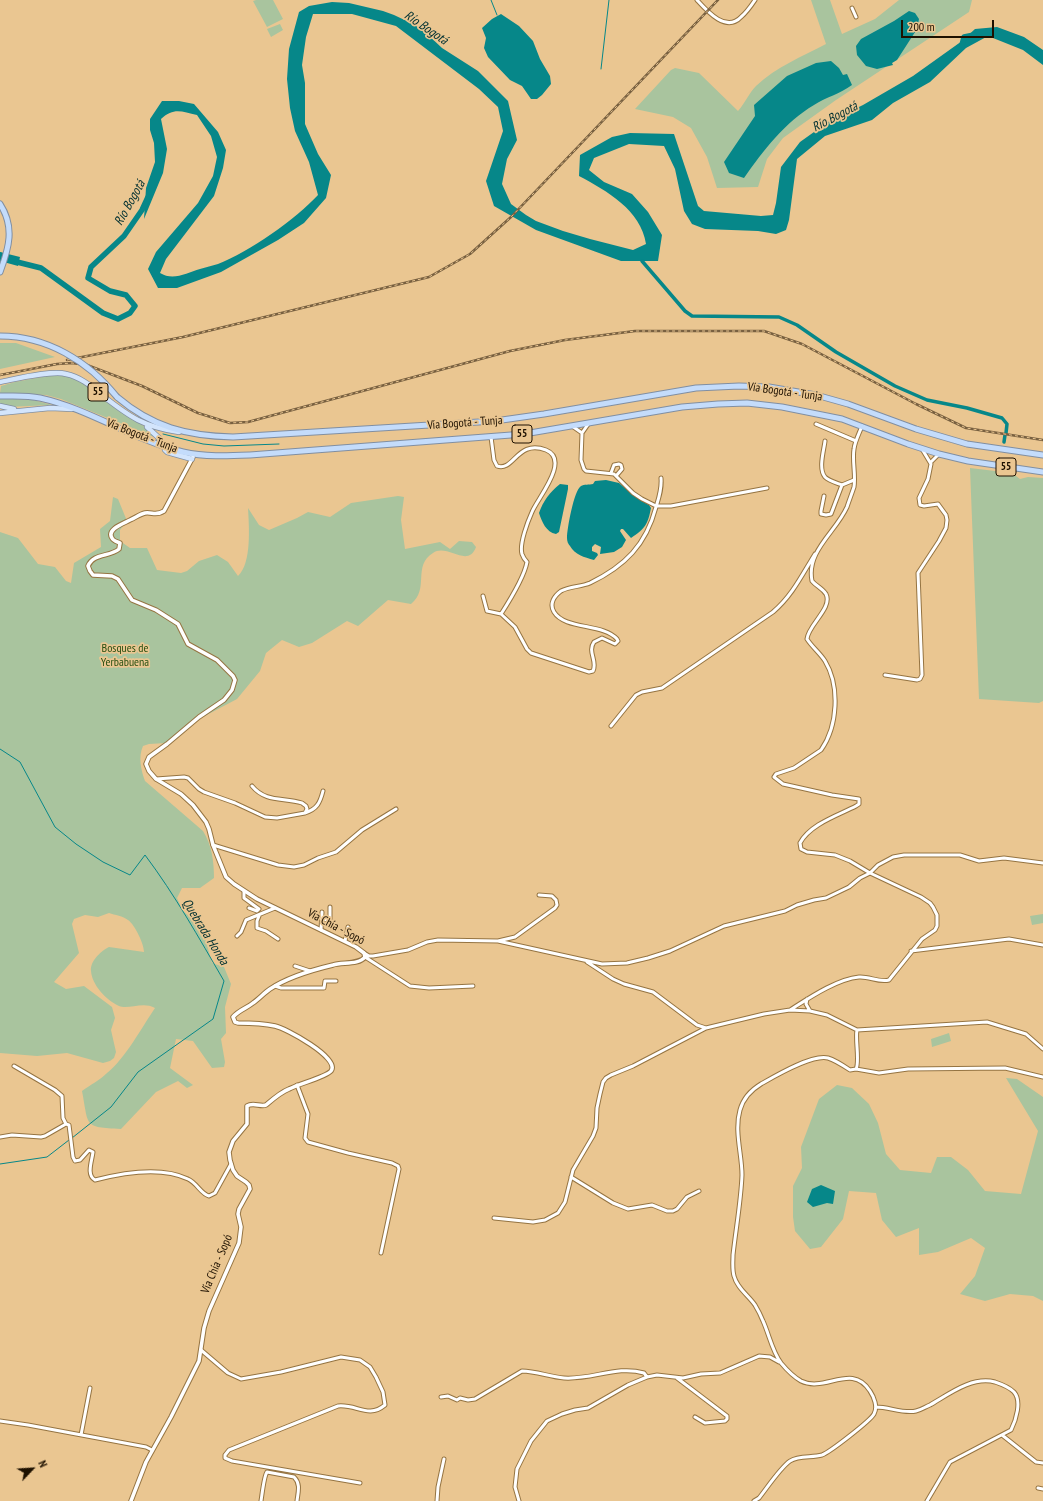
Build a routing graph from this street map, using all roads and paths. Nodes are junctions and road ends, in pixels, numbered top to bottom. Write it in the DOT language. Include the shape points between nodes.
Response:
graph roads {
  1 [pos="697,0"];
  2 [pos="755,0"];
  3 [pos="852,8"];
  4 [pos="856,17"];
  5 [pos="0,204"];
  6 [pos="0,272"];
  7 [pos="0,336"];
  8 [pos="0,383"];
  9 [pos="0,396"];
  10 [pos="0,406"];
  11 [pos="25,410"];
  12 [pos="74,410"];
  13 [pos="0,413"];
  14 [pos="137,420"];
  15 [pos="589,423"];
  16 [pos="816,424"];
  17 [pos="572,426"];
  18 [pos="862,426"];
  19 [pos="190,433"];
  20 [pos="582,433"];
  21 [pos="491,437"];
  22 [pos="159,438"];
  23 [pos="825,441"];
  24 [pos="856,441"];
  25 [pos="922,448"];
  26 [pos="165,450"];
  27 [pos="194,454"];
  28 [pos="939,454"];
  29 [pos="1043,455"];
  30 [pos="192,460"];
  31 [pos="931,462"];
  32 [pos="1043,472"];
  33 [pos="610,473"];
  34 [pos="616,476"];
  35 [pos="662,478"];
  36 [pos="854,480"];
  37 [pos="842,485"];
  38 [pos="767,488"];
  39 [pos="824,496"];
  40 [pos="656,506"];
  41 [pos="817,551"];
  42 [pos="484,596"];
  43 [pos="501,614"];
  44 [pos="885,675"];
  45 [pos="611,726"];
  46 [pos="156,779"];
  47 [pos="252,786"];
  48 [pos="323,791"];
  49 [pos="396,809"];
  50 [pos="305,813"];
  51 [pos="213,845"];
  52 [pos="1043,862"];
  53 [pos="870,873"];
  54 [pos="244,891"];
  55 [pos="538,895"];
  56 [pos="330,907"];
  57 [pos="249,908"];
  58 [pos="276,908"];
  59 [pos="322,912"];
  60 [pos="259,916"];
  61 [pos="322,920"];
  62 [pos="348,927"];
  63 [pos="321,930"];
  64 [pos="237,936"];
  65 [pos="278,939"];
  66 [pos="344,941"];
  67 [pos="498,941"];
  68 [pos="1043,945"];
  69 [pos="911,951"];
  70 [pos="365,955"];
  71 [pos="585,961"];
  72 [pos="295,966"];
  73 [pos="311,971"];
  74 [pos="336,981"];
  75 [pos="275,986"];
  76 [pos="473,986"];
  77 [pos="807,999"];
  78 [pos="790,1010"];
  79 [pos="810,1012"];
  80 [pos="706,1028"];
  81 [pos="857,1030"];
  82 [pos="1043,1049"];
  83 [pos="14,1066"];
  84 [pos="856,1069"];
  85 [pos="1043,1078"];
  86 [pos="297,1085"];
  87 [pos="66,1124"];
  88 [pos="0,1137"];
  89 [pos="231,1164"];
  90 [pos="570,1177"];
  91 [pos="699,1191"];
  92 [pos="494,1218"];
  93 [pos="381,1253"];
  94 [pos="201,1350"];
  95 [pos="780,1362"];
  96 [pos="647,1376"];
  97 [pos="676,1378"];
  98 [pos="90,1388"];
  99 [pos="441,1397"];
  100 [pos="876,1407"];
  101 [pos="695,1417"];
  102 [pos="0,1422"];
  103 [pos="81,1435"];
  104 [pos="1002,1435"];
  105 [pos="152,1450"];
  106 [pos="444,1459"];
  107 [pos="1043,1463"];
  108 [pos="286,1471"];
  109 [pos="285,1476"];
  110 [pos="360,1483"];
  111 [pos="1038,1488"];
  112 [pos="1043,1489"];
  113 [pos="131,1501"];
  114 [pos="261,1501"];
  115 [pos="297,1501"];
  116 [pos="437,1501"];
  117 [pos="519,1501"];
  118 [pos="754,1501"];
  119 [pos="927,1501"];
  1 -- 2 [label="street" via="724,23 740,19"];
  3 -- 4 [label="street"];
  5 -- 6 [label="highway" via="9,223 10,239"];
  7 -- 19 [label="highway, Vía Bogotá - Tunja / 55, bridge" via="38,342 66,353 92,370 116,397 133,410 170,428"];
  8 -- 14 [label="main road, 55" via="60,373 76,377"];
  9 -- 12 [label="highway, Vía Bogotá - Tunja / 55" via="40,398"];
  10 -- 11 [label="main road"];
  11 -- 12 [label="main road, 55"];
  11 -- 13 [label="main road, 55"];
  12 -- 27 [label="highway, Vía Bogotá - Tunja / 55" via="157,444"];
  14 -- 19 [label="main road, 55" via="158,429"];
  14 -- 22 [label="main road"];
  15 -- 17 [label="highway, Vía Bogotá - Tunja / 55"];
  15 -- 18 [label="highway, Vía Bogotá - Tunja / 55" via="682,407 740,403 804,410"];
  15 -- 20 [label="street"];
  16 -- 24 [label="street"];
  17 -- 20 [label="street"];
  17 -- 21 [label="highway, Vía Bogotá - Tunja / 55"];
  18 -- 24 [label="street"];
  18 -- 25 [label="highway, Vía Bogotá - Tunja / 55"];
  19 -- 29 [label="highway, Vía Bogotá - Tunja / 55" via="215,437 257,437 495,421 689,389 739,386 816,395 955,441"];
  20 -- 33 [label="street" via="581,460 584,469 589,473"];
  21 -- 27 [label="highway, Vía Bogotá - Tunja / 55" via="250,455"];
  21 -- 43 [label="street" via="497,466 509,464 529,448 548,451 555,462 551,479 532,510 528,522 522,547 527,562 525,570"];
  23 -- 37 [label="street" via="822,473 826,478"];
  24 -- 36 [label="street"];
  25 -- 28 [label="highway, Vía Bogotá - Tunja / 55"];
  25 -- 31 [label="street"];
  26 -- 30 [label="main road"];
  27 -- 30 [label="street, Vía Chía - Sopó"];
  28 -- 31 [label="street"];
  28 -- 32 [label="highway, Vía Bogotá - Tunja / 55"];
  30 -- 46 [label="street, Vía Chía - Sopó" via="164,512 145,513 114,529 111,537 120,544 119,549 92,560 88,566 93,575 112,576 118,579 132,600 156,610 178,624 188,644 217,660 235,680 232,690 224,700 149,757 146,764"];
  31 -- 44 [label="street" via="928,479 919,498 920,504 938,504 947,520 939,541 918,573 922,675 916,680"];
  33 -- 34 [label="street"];
  33 -- 34 [label="street" via="614,465 618,464 622,469"];
  34 -- 40 [label="street" via="637,496"];
  35 -- 40 [label="street"];
  36 -- 37 [label="street"];
  36 -- 41 [label="street" via="847,507"];
  37 -- 39 [label="street" via="831,514 821,514"];
  38 -- 40 [label="street" via="671,506"];
  40 -- 43 [label="street" via="649,529 630,556 600,578 560,592 552,601 554,612 558,616 576,625 608,633 617,639 615,644 602,638 594,642 591,650 595,662 593,671 589,672 531,654 515,627"];
  41 -- 45 [label="street" via="792,593 773,612 662,688 636,695"];
  41 -- 53 [label="street" via="812,581 825,593 827,600 807,639 825,662 831,676 835,698 834,717 821,750 794,768 776,774 774,778 783,784 859,799 856,806 816,827 801,840 800,846 807,852 835,855"];
  42 -- 43 [label="street" via="487,611"];
  46 -- 50 [label="street" via="188,778 204,792 266,817 277,818"];
  46 -- 51 [label="street, Vía Chía - Sopó" via="181,794 193,805 206,822"];
  47 -- 50 [label="street" via="265,796 302,803 307,809"];
  48 -- 50 [label="street" via="315,809"];
  49 -- 51 [label="street" via="362,830 336,852 294,867 278,865"];
  51 -- 54 [label="street, Vía Chía - Sopó" via="226,876"];
  52 -- 53 [label="street" via="1004,858 979,861 960,855 904,855 878,864"];
  53 -- 69 [label="street" via="921,897 933,907 937,926"];
  53 -- 71 [label="street" via="826,898 724,926 670,951 648,958 613,964"];
  54 -- 57 [label="street" via="244,898 258,909 257,911"];
  54 -- 58 [label="street, Vía Chía - Sopó"];
  55 -- 67 [label="street" via="552,896 557,905 515,937"];
  56 -- 61 [label="street" via="330,919"];
  58 -- 60 [label="street"];
  58 -- 63 [label="street, Vía Chía - Sopó"];
  59 -- 61 [label="street"];
  60 -- 64 [label="street" via="246,920"];
  60 -- 65 [label="street" via="257,928"];
  61 -- 63 [label="street"];
  62 -- 66 [label="street"];
  63 -- 66 [label="street, Vía Chía - Sopó"];
  66 -- 70 [label="street, Vía Chía - Sopó"];
  67 -- 70 [label="street" via="438,940 408,950"];
  67 -- 71 [label="street"];
  68 -- 69 [label="street" via="1010,939"];
  69 -- 77 [label="street" via="889,980 855,977"];
  70 -- 73 [label="street, Vía Chía - Sopó" via="359,962 341,963"];
  70 -- 76 [label="street" via="410,986"];
  71 -- 80 [label="street" via="624,984 653,992 697,1025"];
  72 -- 73 [label="street"];
  73 -- 75 [label="street, Vía Chía - Sopó"];
  74 -- 75 [label="street" via="326,981 324,988"];
  75 -- 86 [label="street, Vía Chía - Sopó" via="237,1013 233,1019 238,1023 276,1026 289,1031 326,1055 333,1067 329,1072"];
  77 -- 78 [label="street"];
  77 -- 79 [label="street" via="806,1004"];
  78 -- 79 [label="street"];
  78 -- 80 [label="street"];
  79 -- 81 [label="street" via="827,1015"];
  80 -- 90 [label="street" via="606,1078 597,1108 594,1136"];
  81 -- 82 [label="street" via="986,1022 1026,1034"];
  81 -- 84 [label="street"];
  83 -- 87 [label="street" via="62,1096 63,1118"];
  84 -- 85 [label="street" via="879,1073 908,1069 1006,1068"];
  84 -- 95 [label="street" via="850,1070 829,1058 803,1062 755,1088 745,1098 740,1112 742,1176 733,1255 734,1275 738,1286 753,1303 764,1322"];
  86 -- 89 [label="street, Vía Chía - Sopó" via="266,1105 247,1106 247,1124 233,1141 229,1152"];
  86 -- 93 [label="street" via="308,1114 305,1138 308,1142 396,1164 400,1169"];
  87 -- 88 [label="street" via="41,1137"];
  87 -- 89 [label="street" via="69,1125 75,1161 80,1160 87,1150 93,1152 90,1174 95,1180 122,1173 170,1173 194,1182 209,1196 215,1193"];
  89 -- 94 [label="street, Vía Chía - Sopó" via="237,1176 249,1185 250,1189 239,1209 239,1243 209,1311"];
  90 -- 91 [label="street" via="628,1209 652,1205 667,1212 672,1211 687,1197"];
  90 -- 92 [label="street" via="565,1202 552,1217 533,1222"];
  94 -- 105 [label="street, Vía Chía - Sopó" via="190,1380"];
  94 -- 108 [label="street" via="228,1373 241,1379 341,1357 360,1360 370,1367 380,1383 385,1398 385,1405 379,1410 368,1411 345,1405 338,1406 229,1450 225,1455 227,1460"];
  95 -- 97 [label="street" via="770,1356 759,1356 720,1373"];
  95 -- 100 [label="street" via="808,1384 853,1377 864,1383 871,1392"];
  96 -- 97 [label="street"];
  96 -- 99 [label="street" via="644,1372 636,1370 576,1378 522,1371 475,1399 456,1400 448,1396"];
  96 -- 117 [label="street" via="588,1408 562,1414 547,1421 531,1441 517,1469 515,1487"];
  97 -- 101 [label="street" via="727,1416 727,1419 726,1422 705,1423"];
  98 -- 103 [label="street"];
  100 -- 104 [label="street" via="916,1411 970,1383 982,1380 993,1382 1009,1389 1017,1398 1014,1425"];
  100 -- 118 [label="street" via="874,1414 863,1425 826,1453 790,1460"];
  102 -- 103 [label="street"];
  103 -- 105 [label="street"];
  104 -- 107 [label="street" via="1036,1462"];
  104 -- 119 [label="street" via="950,1462"];
  105 -- 113 [label="street, Vía Chía - Sopó"];
  106 -- 116 [label="street"];
  108 -- 109 [label="street"];
  108 -- 110 [label="street"];
  109 -- 114 [label="street" via="267,1472"];
  109 -- 115 [label="street" via="294,1477 298,1482"];
  111 -- 112 [label="street"];
}
